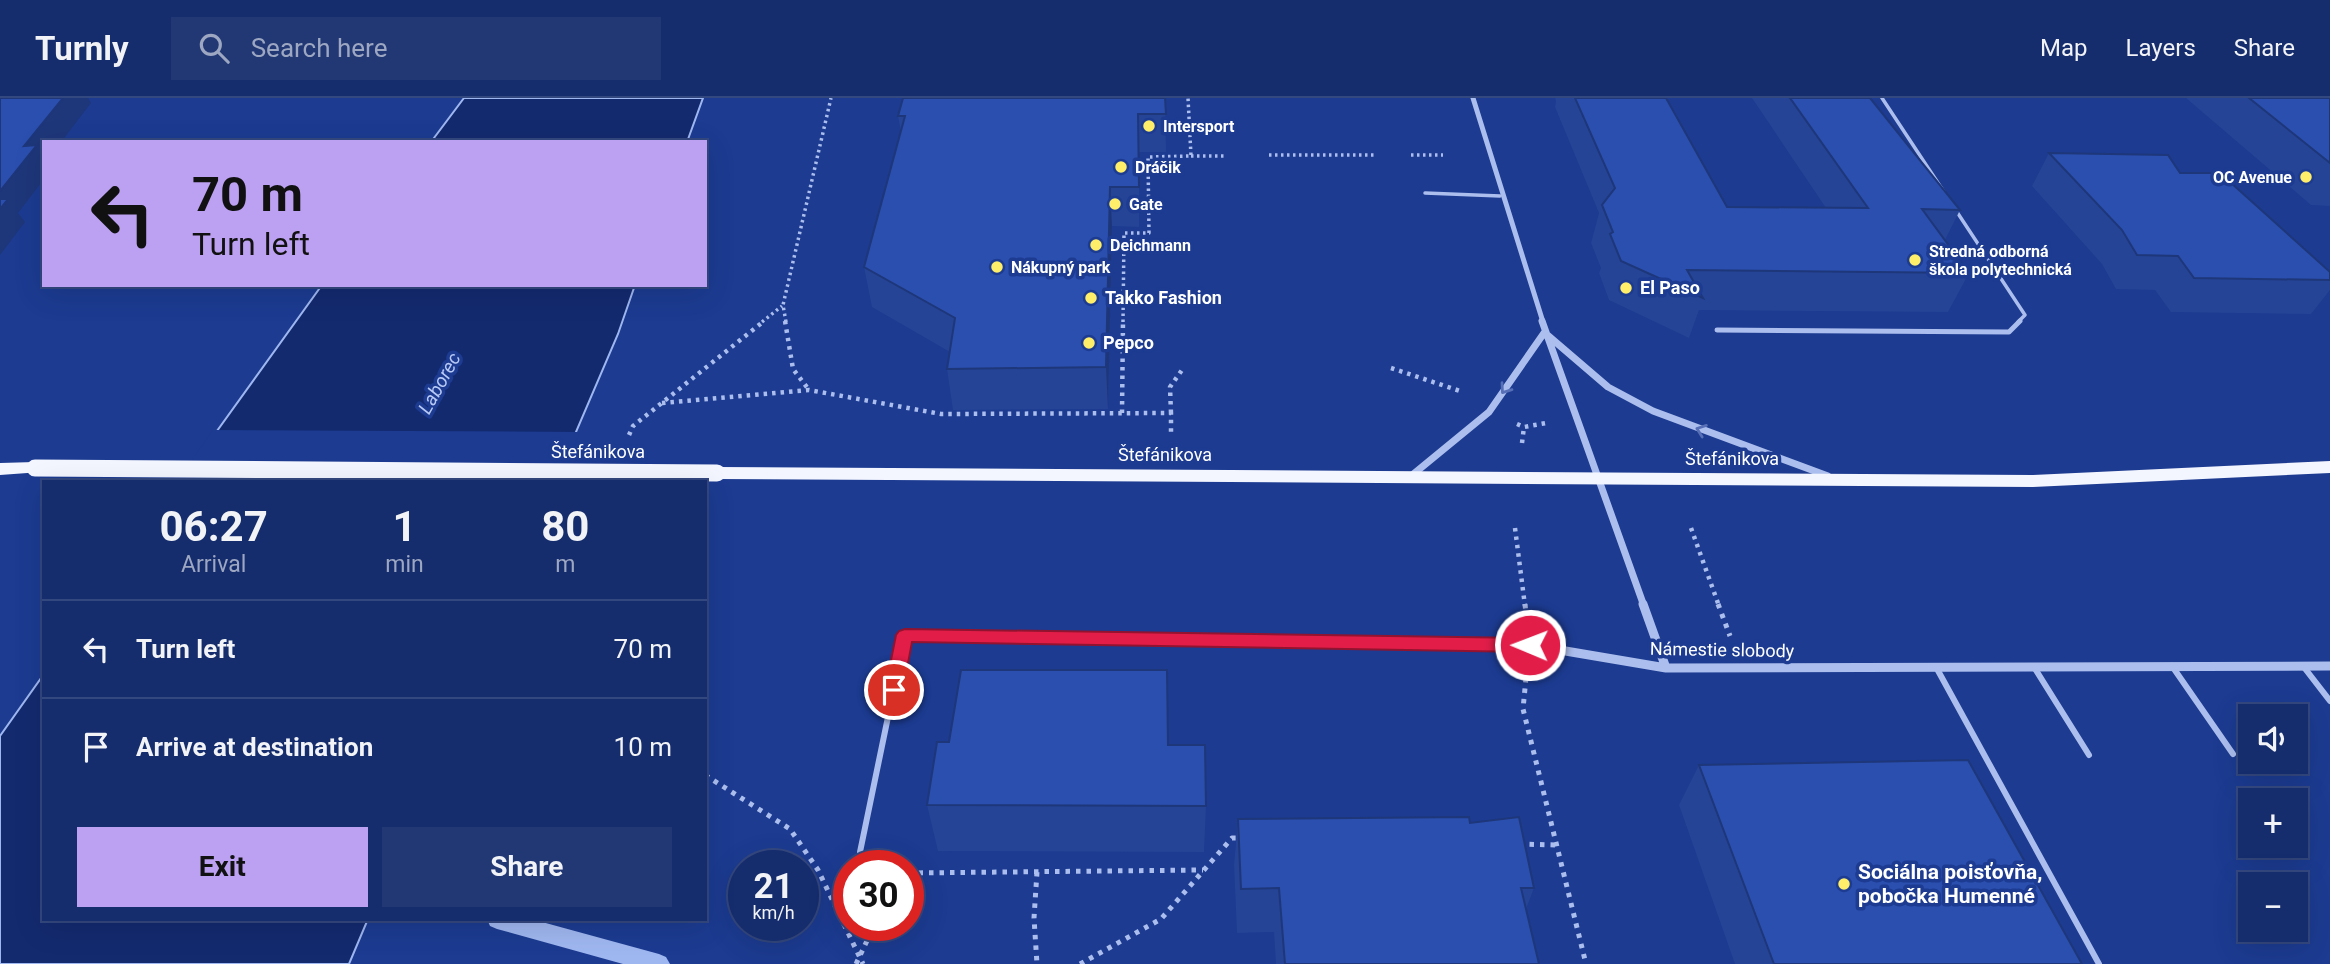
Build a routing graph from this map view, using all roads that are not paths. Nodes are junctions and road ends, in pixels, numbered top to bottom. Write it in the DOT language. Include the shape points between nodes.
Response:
graph roads {
  1 [pos="1474,98"];
  2 [pos="1882,98"];
  3 [pos="1425,193"];
  4 [pos="1500,196"];
  5 [pos="1717,330"];
  6 [pos="1544,333"];
  7 [pos="2330,467"];
  8 [pos="0,469"];
  9 [pos="1411,476"];
  10 [pos="1598,479"];
  11 [pos="1834,479"];
  12 [pos="905,635"];
  13 [pos="2303,666"];
  14 [pos="2330,666"];
  15 [pos="1936,667"];
  16 [pos="2034,667"];
  17 [pos="2172,667"];
  18 [pos="1666,668"];
  19 [pos="2330,701"];
  20 [pos="2233,754"];
  21 [pos="2089,755"];
  22 [pos="860,850"];
  23 [pos="2099,964"];
  1 -- 4 [label="street"];
  2 -- 5 [label="lane" via="2025,315 2010,332"];
  3 -- 4 [label="lane"];
  4 -- 6 [label="street"];
  6 -- 9 [label="street, one-way" via="1489,412"];
  6 -- 10 [label="street"];
  11 -- 6 [label="street, one-way" via="1653,411 1608,387"];
  7 -- 11 [label="main road, Štefánikova" via="2033,481"];
  8 -- 9 [label="main road, Štefánikova, bridge"];
  9 -- 10 [label="main road, Štefánikova"];
  10 -- 11 [label="main road, Štefánikova"];
  10 -- 18 [label="street"];
  12 -- 18 [label="street, Námestie slobody" via="1530,645"];
  12 -- 22 [label="lane"];
  13 -- 14 [label="street, Námestie slobody"];
  13 -- 17 [label="street, Námestie slobody"];
  13 -- 19 [label="lane"];
  15 -- 16 [label="street, Námestie slobody"];
  15 -- 18 [label="street, Námestie slobody"];
  15 -- 23 [label="lane"];
  16 -- 17 [label="street, Námestie slobody"];
  16 -- 21 [label="lane"];
  17 -- 20 [label="lane"];
}
